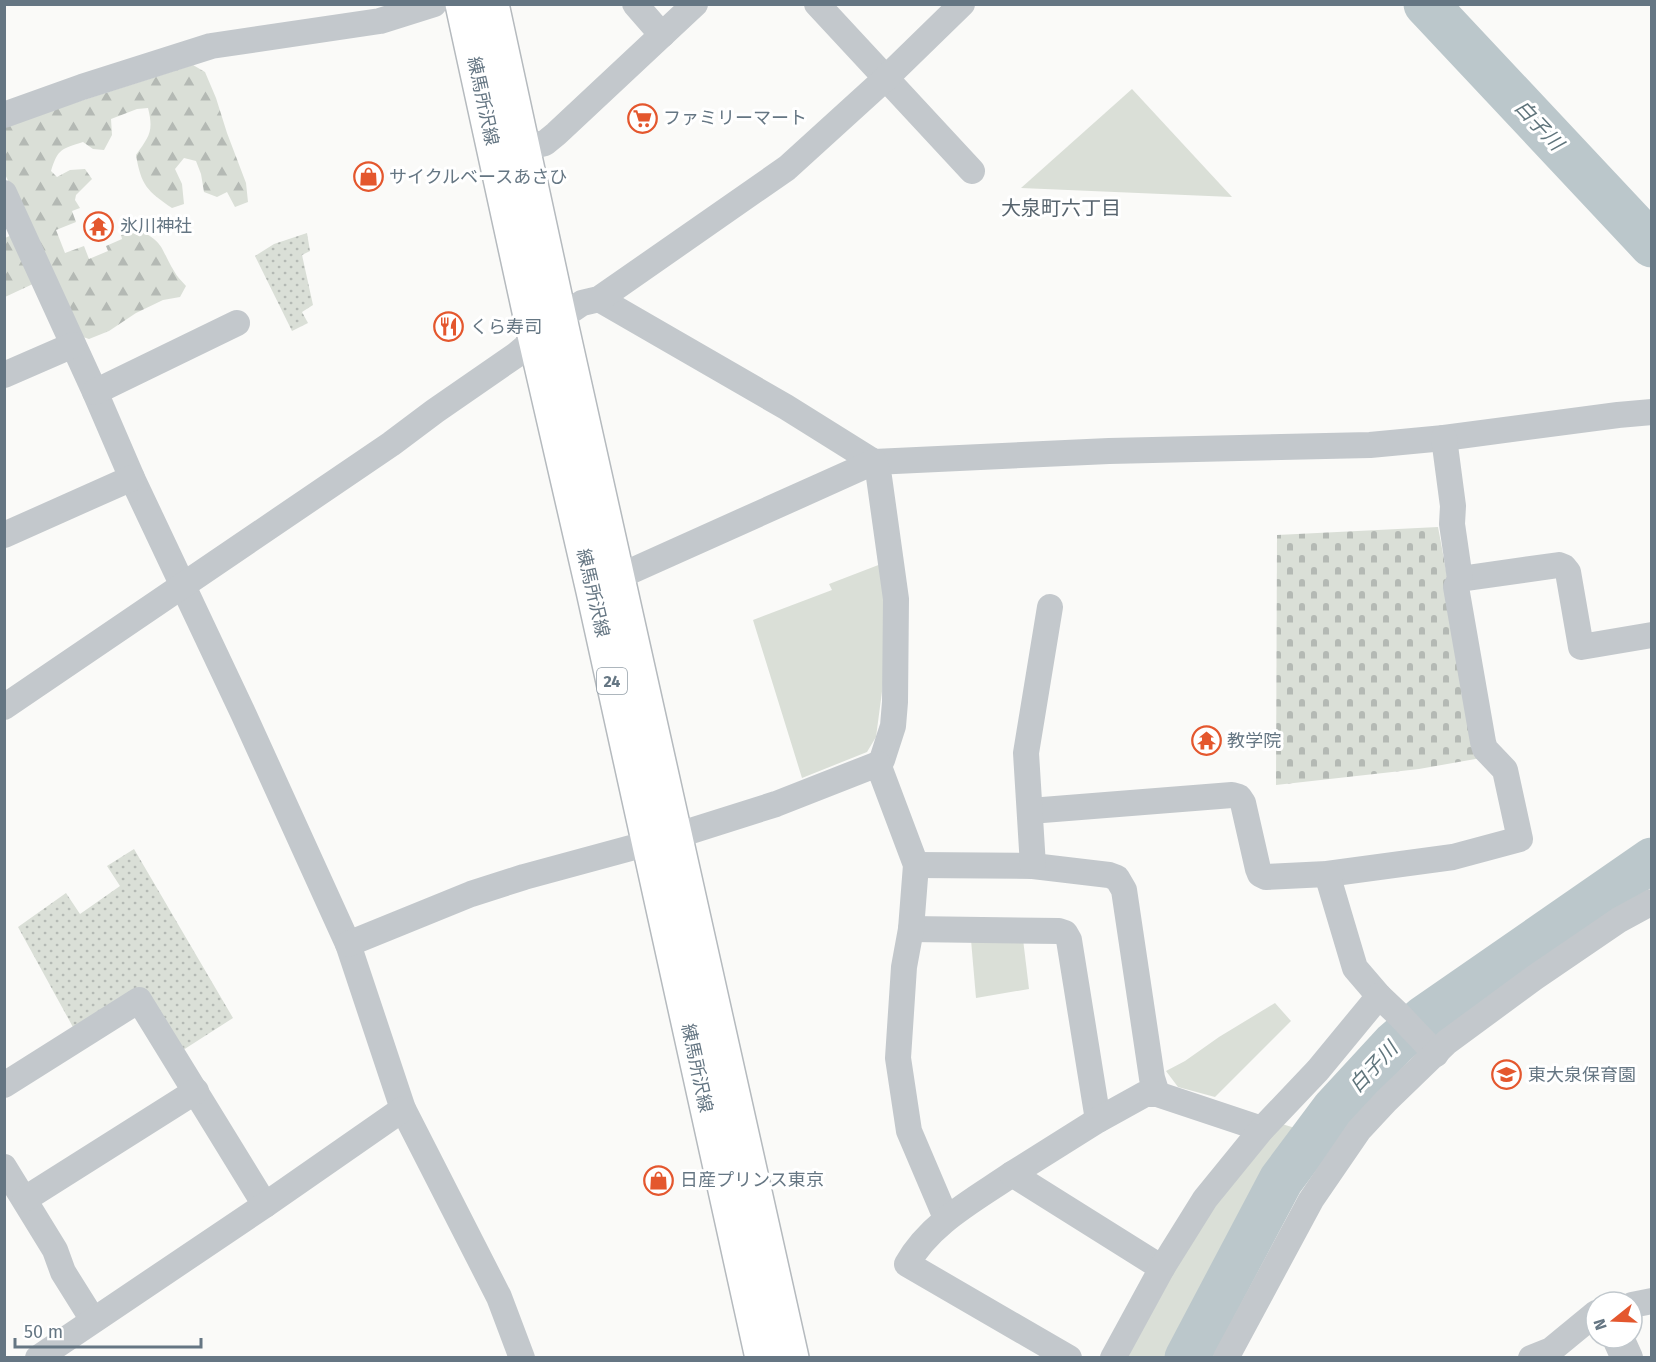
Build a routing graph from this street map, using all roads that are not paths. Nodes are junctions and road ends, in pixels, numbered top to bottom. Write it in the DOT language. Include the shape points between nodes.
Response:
graph roads {
  1 [pos="434,4"];
  2 [pos="462,4"];
  3 [pos="492,4"];
  4 [pos="635,4"];
  5 [pos="695,4"];
  6 [pos="817,4"];
  7 [pos="962,4"];
  8 [pos="662,35"];
  9 [pos="886,78"];
  10 [pos="4,115"];
  11 [pos="524,148"];
  12 [pos="972,171"];
  13 [pos="4,194"];
  14 [pos="599,299"];
  15 [pos="560,318"];
  16 [pos="237,323"];
  17 [pos="535,339"];
  18 [pos="73,345"];
  19 [pos="4,375"];
  20 [pos="95,392"];
  21 [pos="1652,412"];
  22 [pos="1444,438"];
  23 [pos="874,462"];
  24 [pos="132,478"];
  25 [pos="4,535"];
  26 [pos="618,577"];
  27 [pos="1460,579"];
  28 [pos="182,586"];
  29 [pos="1050,607"];
  30 [pos="1652,635"];
  31 [pos="4,707"];
  32 [pos="878,764"];
  33 [pos="1030,811"];
  34 [pos="661,839"];
  35 [pos="916,865"];
  36 [pos="1033,866"];
  37 [pos="1327,874"];
  38 [pos="1652,902"];
  39 [pos="911,929"];
  40 [pos="348,944"];
  41 [pos="1379,996"];
  42 [pos="1431,1048"];
  43 [pos="4,1085"];
  44 [pos="196,1091"];
  45 [pos="1157,1094"];
  46 [pos="403,1109"];
  47 [pos="1098,1120"];
  48 [pos="1262,1129"];
  49 [pos="4,1167"];
  50 [pos="1012,1174"];
  51 [pos="25,1199"];
  52 [pos="265,1205"];
  53 [pos="946,1218"];
  54 [pos="1162,1268"];
  55 [pos="93,1320"];
  56 [pos="1584,1323"];
  57 [pos="38,1358"];
  58 [pos="522,1358"];
  59 [pos="762,1358"];
  60 [pos="792,1358"];
  61 [pos="1069,1358"];
  62 [pos="1113,1358"];
  63 [pos="1227,1358"];
  64 [pos="1531,1358"];
  1 -- 10 [label="street" via="380,21 211,46"];
  2 -- 17 [label="main road, 練馬所沢線 / 24"];
  3 -- 11 [label="main road, 練馬所沢線 / 24"];
  4 -- 8 [label="street"];
  5 -- 8 [label="street"];
  6 -- 9 [label="street"];
  7 -- 9 [label="street"];
  8 -- 11 [label="street" via="556,134 544,143"];
  9 -- 12 [label="street"];
  9 -- 14 [label="street" via="787,168"];
  11 -- 15 [label="main road, 練馬所沢線 / 24"];
  13 -- 18 [label="street"];
  14 -- 15 [label="street" via="582,303"];
  14 -- 23 [label="street"];
  15 -- 17 [label="street"];
  15 -- 26 [label="main road, 練馬所沢線 / 24"];
  16 -- 20 [label="street"];
  17 -- 28 [label="street" via="391,444"];
  17 -- 34 [label="main road, 練馬所沢線 / 24" via="592,591"];
  18 -- 19 [label="street"];
  18 -- 20 [label="street"];
  20 -- 24 [label="street"];
  21 -- 22 [label="street"];
  22 -- 23 [label="street" via="1370,445"];
  22 -- 27 [label="street"];
  23 -- 26 [label="street"];
  23 -- 32 [label="street" via="896,599 893,726"];
  24 -- 25 [label="street"];
  24 -- 28 [label="street"];
  26 -- 34 [label="main road, 練馬所沢線 / 24"];
  27 -- 30 [label="street" via="1559,565 1568,572 1581,646"];
  27 -- 37 [label="street" via="1456,587 1485,750 1505,771 1520,840 1453,857"];
  28 -- 31 [label="street"];
  28 -- 40 [label="street"];
  29 -- 33 [label="street" via="1026,753"];
  32 -- 34 [label="street" via="776,804"];
  32 -- 35 [label="street"];
  33 -- 36 [label="street"];
  33 -- 37 [label="street" via="1239,796 1260,874"];
  34 -- 40 [label="street" via="471,894"];
  34 -- 59 [label="main road, 練馬所沢線 / 24"];
  34 -- 60 [label="main road, 練馬所沢線 / 24"];
  35 -- 36 [label="street"];
  35 -- 39 [label="street"];
  36 -- 45 [label="street" via="1109,875 1122,883"];
  37 -- 41 [label="street" via="1355,968"];
  38 -- 42 [label="street" via="1534,978 1447,1042"];
  39 -- 47 [label="street" via="1065,933"];
  39 -- 53 [label="street" via="904,967 898,1058 909,1131"];
  40 -- 46 [label="street"];
  41 -- 42 [label="street"];
  41 -- 48 [label="street" via="1318,1070"];
  42 -- 63 [label="street" via="1359,1130 1306,1209"];
  43 -- 44 [label="street" via="139,1000"];
  44 -- 51 [label="street"];
  44 -- 52 [label="street"];
  45 -- 47 [label="street" via="1145,1094"];
  45 -- 48 [label="street"];
  46 -- 52 [label="street"];
  46 -- 58 [label="street" via="499,1297"];
  47 -- 50 [label="street"];
  48 -- 54 [label="street" via="1205,1199"];
  49 -- 51 [label="street"];
  50 -- 53 [label="street"];
  50 -- 54 [label="street"];
  51 -- 55 [label="street"];
  52 -- 55 [label="street"];
  53 -- 61 [label="street" via="915,1248 906,1264"];
  54 -- 62 [label="street"];
  55 -- 57 [label="street"];
  56 -- 64 [label="street" via="1551,1350"];
}
